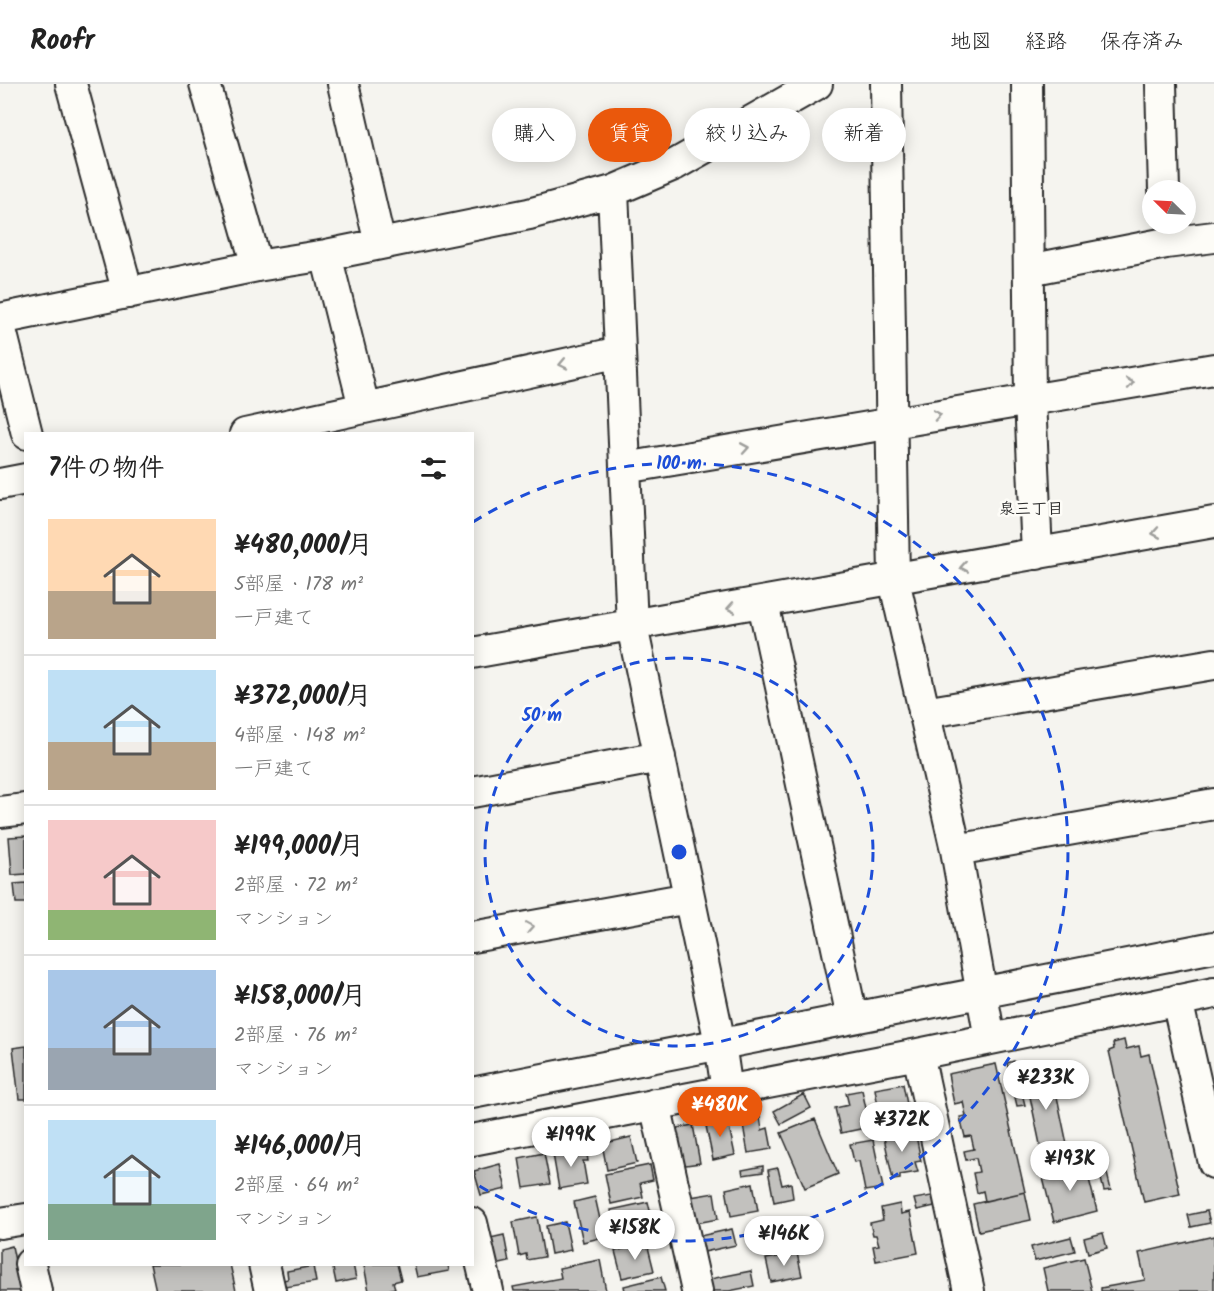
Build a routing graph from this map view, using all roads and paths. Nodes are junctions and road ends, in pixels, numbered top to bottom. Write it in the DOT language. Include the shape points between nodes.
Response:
graph roads {
  1 [pos="71,84"];
  2 [pos="205,84"];
  3 [pos="343,84"];
  4 [pos="818,84"];
  5 [pos="886,84"];
  6 [pos="1027,84"];
  7 [pos="1161,84"];
  8 [pos="780,93"];
  9 [pos="1164,180"];
  10 [pos="613,192"];
  11 [pos="1162,234"];
  12 [pos="1178,234"];
  13 [pos="1214,237"];
  14 [pos="380,244"];
  15 [pos="326,255"];
  16 [pos="257,266"];
  17 [pos="1029,270"];
  18 [pos="128,293"];
  19 [pos="0,319"];
  20 [pos="0,326"];
  21 [pos="620,352"];
  22 [pos="1214,369"];
  23 [pos="1030,400"];
  24 [pos="364,407"];
  25 [pos="890,423"];
  26 [pos="319,426"];
  27 [pos="26,432"];
  28 [pos="264,432"];
  29 [pos="625,468"];
  30 [pos="24,479"];
  31 [pos="0,484"];
  32 [pos="1214,522"];
  33 [pos="1037,554"];
  34 [pos="894,579"];
  35 [pos="763,603"];
  36 [pos="632,626"];
  37 [pos="474,652"];
  38 [pos="1214,664"];
  39 [pos="924,713"];
  40 [pos="660,757"];
  41 [pos="474,792"];
  42 [pos="1214,804"];
  43 [pos="24,809"];
  44 [pos="0,812"];
  45 [pos="956,850"];
  46 [pos="689,898"];
  47 [pos="474,937"];
  48 [pos="1214,947"];
  49 [pos="982,992"];
  50 [pos="1214,993"];
  51 [pos="1177,1000"];
  52 [pos="852,1017"];
  53 [pos="990,1039"];
  54 [pos="720,1043"];
  55 [pos="918,1054"];
  56 [pos="727,1091"];
  57 [pos="474,1093"];
  58 [pos="655,1104"];
  59 [pos="474,1140"];
  60 [pos="1214,1162"];
  61 [pos="474,1232"];
  62 [pos="30,1266"];
  63 [pos="264,1266"];
  64 [pos="36,1291"];
  65 [pos="270,1291"];
  66 [pos="488,1291"];
  67 [pos="697,1291"];
  68 [pos="969,1291"];
  1 -- 18 [label="street"];
  2 -- 16 [label="street"];
  3 -- 14 [label="street"];
  4 -- 8 [label="street"];
  5 -- 25 [label="street"];
  6 -- 17 [label="street"];
  7 -- 9 [label="street"];
  8 -- 10 [label="street" via="676,164"];
  10 -- 14 [label="street" via="530,214"];
  10 -- 21 [label="street"];
  11 -- 17 [label="street"];
  12 -- 13 [label="street"];
  14 -- 15 [label="street"];
  15 -- 16 [label="street"];
  15 -- 24 [label="street"];
  16 -- 18 [label="street"];
  17 -- 23 [label="street"];
  18 -- 19 [label="street"];
  20 -- 27 [label="street"];
  21 -- 24 [label="street, one-way"];
  21 -- 29 [label="street"];
  23 -- 22 [label="street, one-way"];
  25 -- 23 [label="street, one-way"];
  23 -- 33 [label="street"];
  24 -- 26 [label="street"];
  29 -- 25 [label="street, one-way"];
  25 -- 34 [label="street"];
  26 -- 28 [label="street"];
  29 -- 36 [label="street"];
  30 -- 31 [label="street"];
  32 -- 33 [label="street, one-way"];
  33 -- 34 [label="street, one-way"];
  34 -- 35 [label="street"];
  34 -- 39 [label="street"];
  35 -- 36 [label="street, one-way"];
  35 -- 52 [label="street"];
  36 -- 37 [label="street"];
  36 -- 40 [label="street"];
  38 -- 39 [label="street"];
  39 -- 45 [label="street"];
  40 -- 41 [label="street"];
  40 -- 46 [label="street"];
  42 -- 45 [label="street"];
  43 -- 44 [label="street"];
  45 -- 49 [label="street"];
  47 -- 46 [label="street, one-way"];
  46 -- 54 [label="street"];
  48 -- 49 [label="street"];
  49 -- 52 [label="street"];
  49 -- 53 [label="street"];
  50 -- 51 [label="street"];
  51 -- 53 [label="street"];
  51 -- 60 [label="street"];
  52 -- 54 [label="street"];
  53 -- 55 [label="street"];
  54 -- 56 [label="street"];
  54 -- 57 [label="street"];
  55 -- 56 [label="street"];
  55 -- 68 [label="street"];
  56 -- 58 [label="street"];
  58 -- 59 [label="street"];
  58 -- 67 [label="street"];
  61 -- 66 [label="street"];
  62 -- 64 [label="street"];
  63 -- 65 [label="street"];
}
